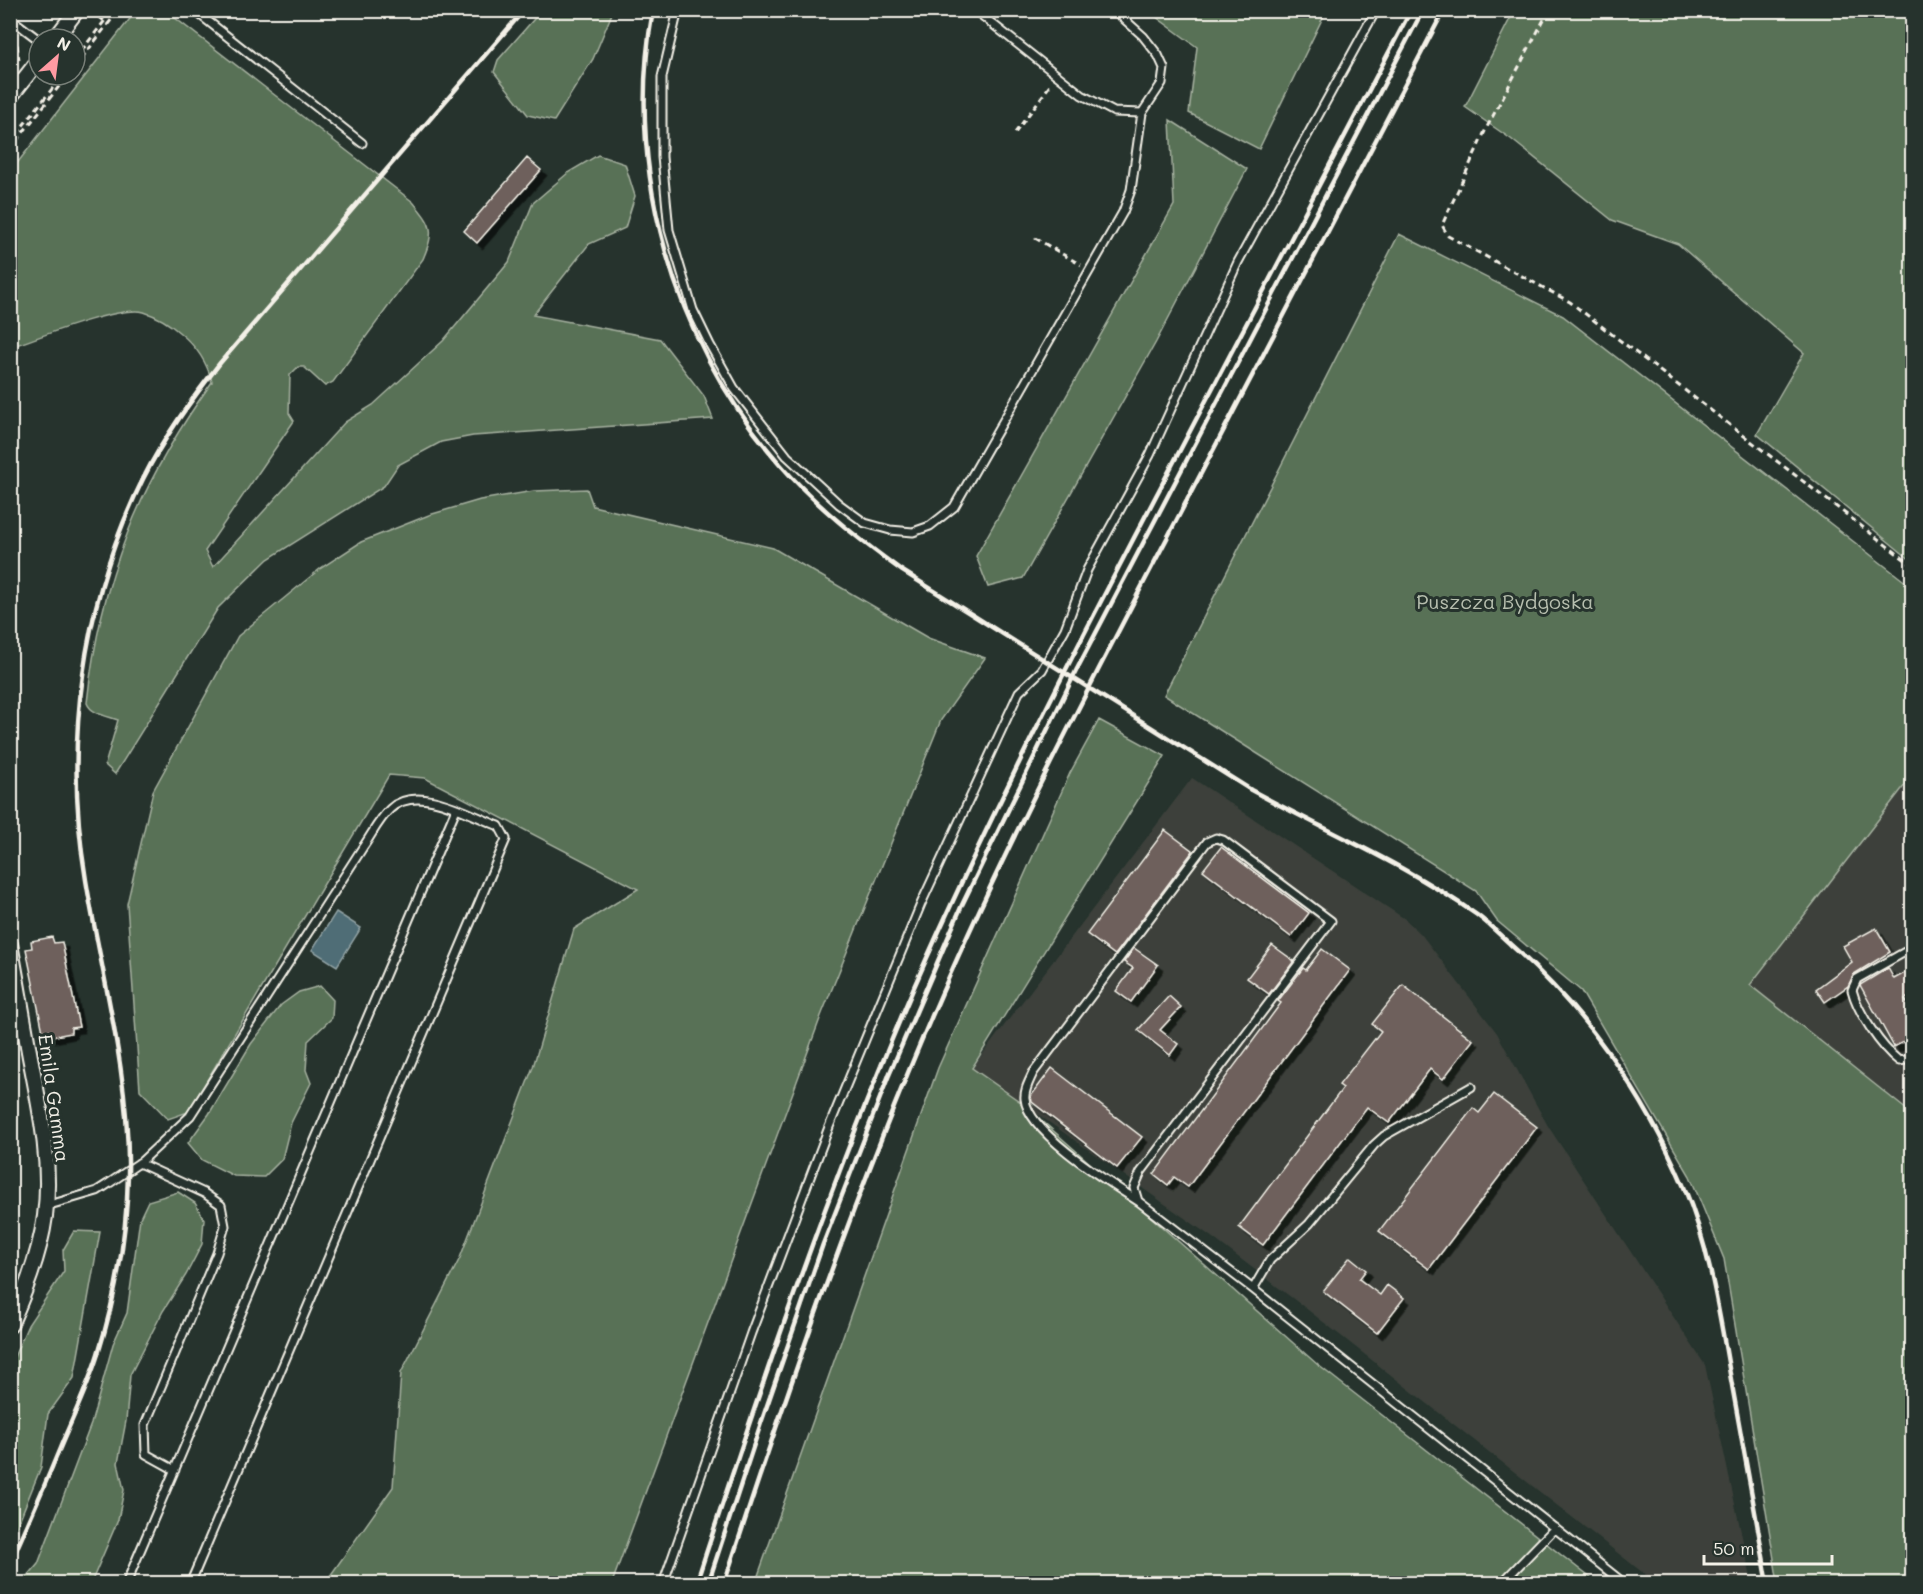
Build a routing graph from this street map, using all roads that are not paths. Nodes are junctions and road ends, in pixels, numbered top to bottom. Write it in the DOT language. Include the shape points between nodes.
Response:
graph roads {
  1 [pos="78,10"];
  2 [pos="194,10"];
  3 [pos="678,10"];
  4 [pos="975,10"];
  5 [pos="1114,10"];
  6 [pos="1376,10"];
  7 [pos="10,18"];
  8 [pos="65,27"];
  9 [pos="27,31"];
  10 [pos="27,75"];
  11 [pos="10,97"];
  12 [pos="1142,113"];
  13 [pos="362,143"];
  14 [pos="456,809"];
  15 [pos="10,944"];
  16 [pos="1912,948"];
  17 [pos="1912,1059"];
  18 [pos="1471,1087"];
  19 [pos="139,1163"];
  20 [pos="1138,1201"];
  21 [pos="46,1206"];
  22 [pos="1253,1289"];
  23 [pos="10,1325"];
  24 [pos="175,1470"];
  25 [pos="1555,1528"];
  26 [pos="126,1584"];
  27 [pos="190,1584"];
  28 [pos="663,1584"];
  29 [pos="1501,1584"];
  30 [pos="1625,1584"];
  1 -- 8 [label="street"];
  2 -- 13 [label="lane"];
  3 -- 12 [label="lane" via="662,77 662,157 669,230 693,310 734,388 787,456 865,523 890,530 913,532 930,526 954,507 1123,212 1131,190"];
  4 -- 12 [label="lane" via="1082,95 1114,112"];
  5 -- 12 [label="lane" via="1143,36 1164,69 1162,83"];
  6 -- 28 [label="lane" via="1238,262 1150,455 1087,570 1065,629 1042,669 1019,692 921,904 829,1126"];
  7 -- 9 [label="lane"];
  10 -- 11 [label="street"];
  14 -- 19 [label="lane" via="419,798 390,809 190,1116"];
  14 -- 24 [label="lane"];
  14 -- 27 [label="lane" via="499,826 506,839"];
  15 -- 21 [label="street, Emila Gamma" via="44,1129"];
  16 -- 17 [label="lane" via="1857,979 1852,990 1887,1052 1899,1061"];
  18 -- 22 [label="lane" via="1374,1144 1309,1224 1270,1260"];
  19 -- 21 [label="lane" via="97,1191"];
  19 -- 24 [label="lane" via="221,1204 225,1226 145,1425 146,1455"];
  20 -- 20 [label="lane" via="1134,1188 1141,1172 1332,921 1215,838 1207,842 1033,1073 1026,1088 1024,1101 1031,1117 1046,1134 1095,1174"];
  20 -- 22 [label="lane"];
  21 -- 23 [label="street, Emila Gamma" via="31,1277"];
  22 -- 25 [label="lane"];
  24 -- 26 [label="lane"];
  25 -- 29 [label="lane"];
  25 -- 30 [label="lane"];
}
